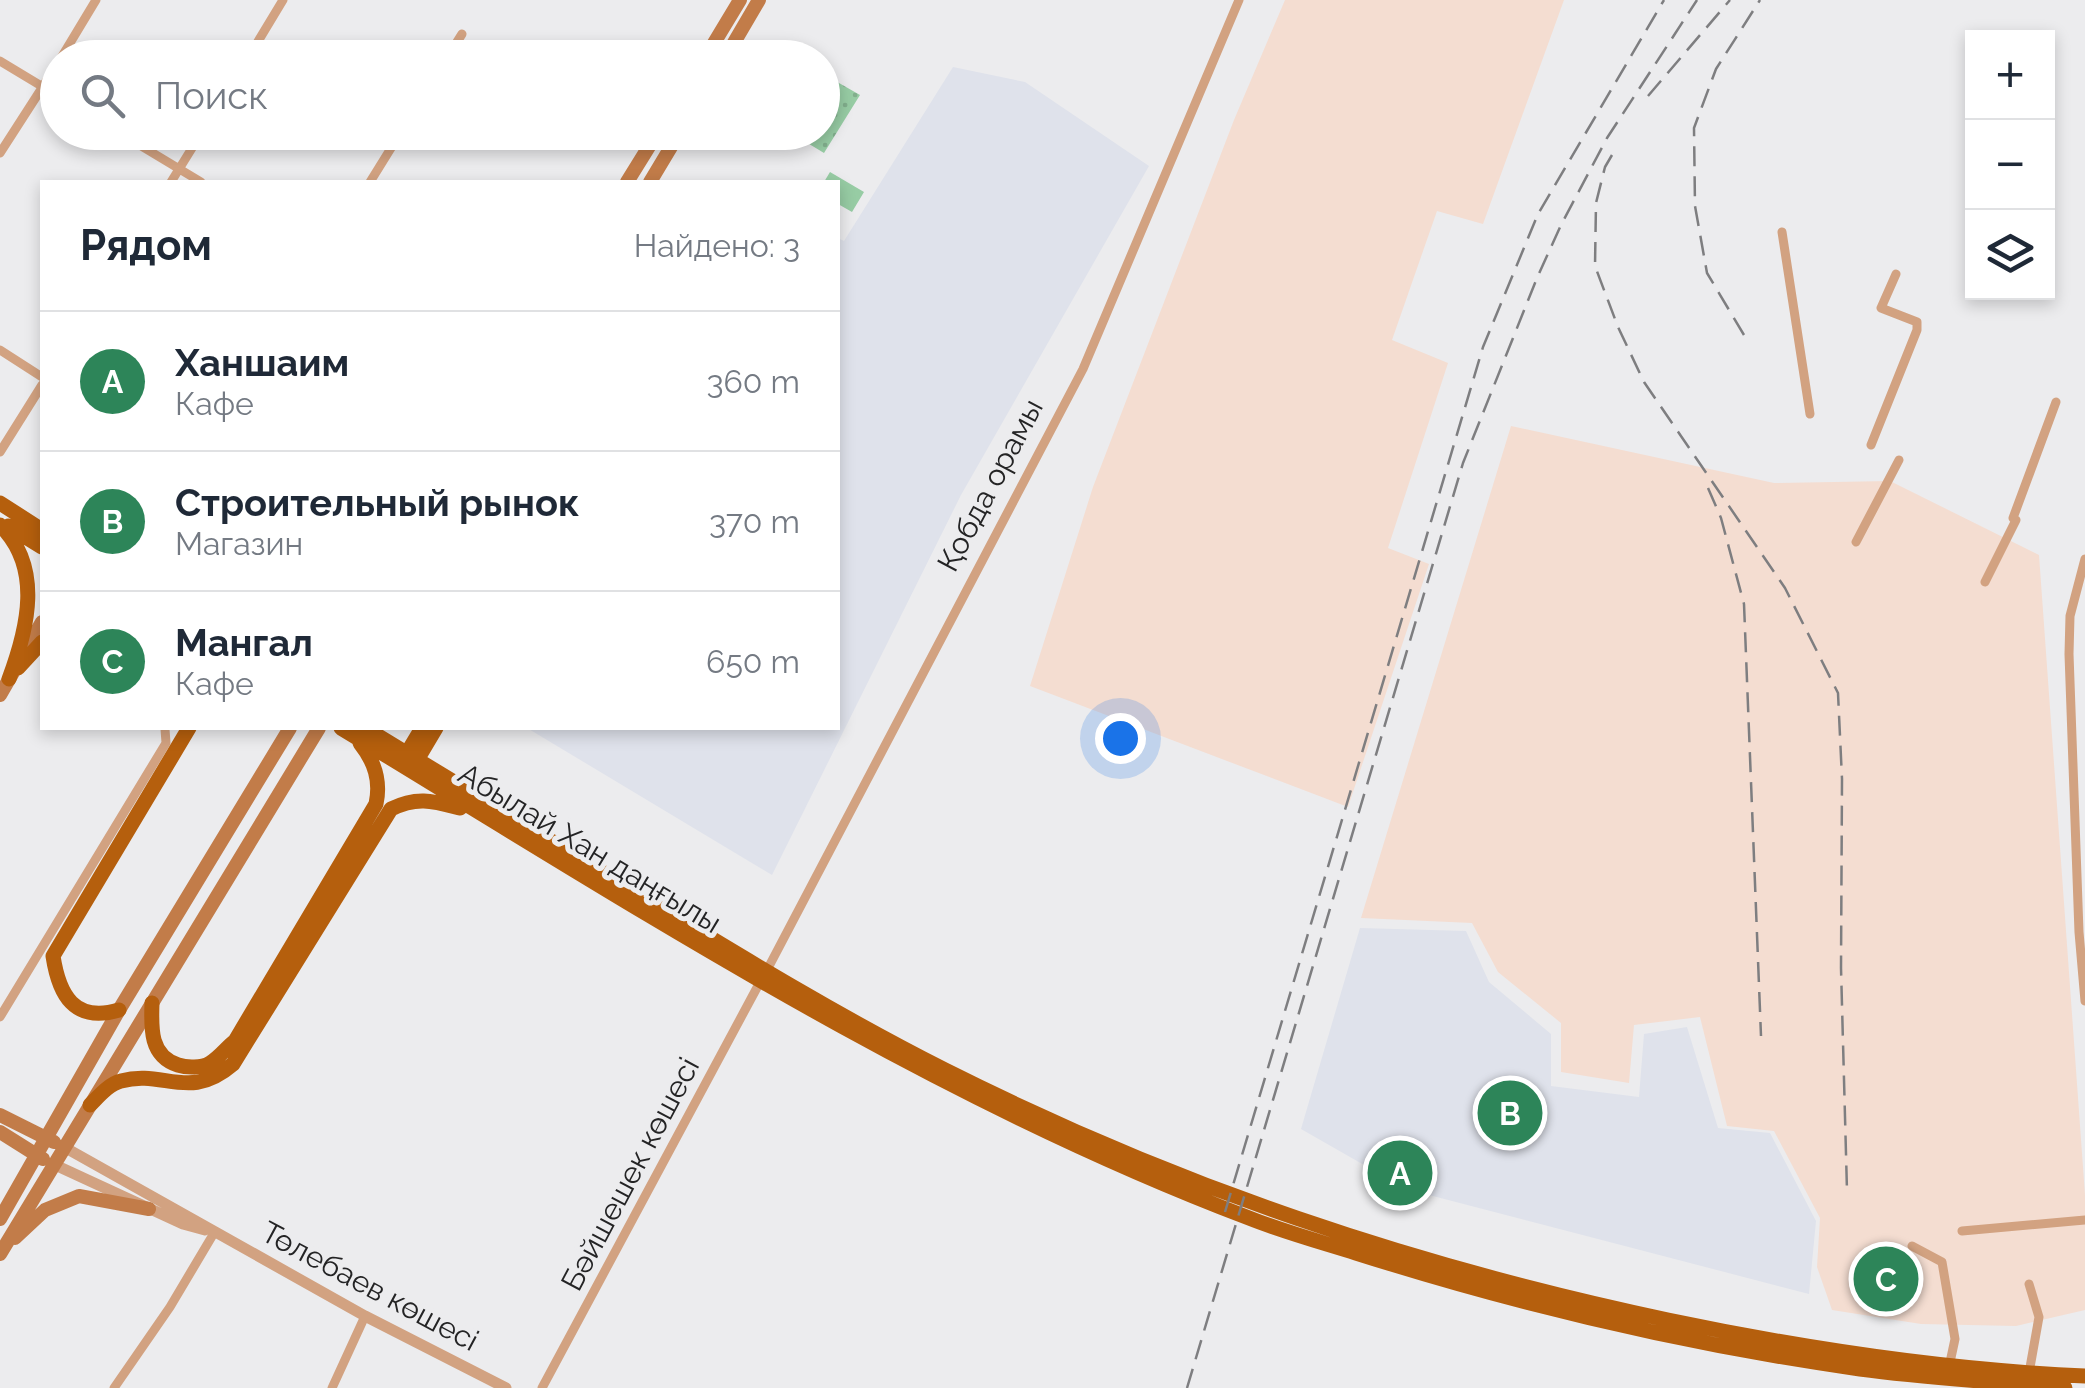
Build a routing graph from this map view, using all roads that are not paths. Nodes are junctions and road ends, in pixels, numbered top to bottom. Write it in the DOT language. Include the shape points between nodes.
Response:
graph roads {
  1 [pos="96,0"];
  2 [pos="283,0"];
  3 [pos="740,0"];
  4 [pos="760,0"];
  5 [pos="1240,0"];
  6 [pos="462,34"];
  7 [pos="71,40"];
  8 [pos="259,40"];
  9 [pos="458,40"];
  10 [pos="715,40"];
  11 [pos="736,40"];
  12 [pos="0,61"];
  13 [pos="40,85"];
  14 [pos="40,92"];
  15 [pos="148,150"];
  16 [pos="191,150"];
  17 [pos="390,150"];
  18 [pos="647,150"];
  19 [pos="669,150"];
  20 [pos="0,154"];
  21 [pos="179,169"];
  22 [pos="172,180"];
  23 [pos="198,180"];
  24 [pos="371,180"];
  25 [pos="628,180"];
  26 [pos="651,180"];
  27 [pos="1782,232"];
  28 [pos="1896,274"];
  29 [pos="0,350"];
  30 [pos="40,376"];
  31 [pos="40,388"];
  32 [pos="2056,402"];
  33 [pos="1810,414"];
  34 [pos="4,438"];
  35 [pos="1872,445"];
  36 [pos="0,452"];
  37 [pos="1899,460"];
  38 [pos="0,502"];
  39 [pos="0,523"];
  40 [pos="40,529"];
  41 [pos="1856,542"];
  42 [pos="40,546"];
  43 [pos="2085,559"];
  44 [pos="1985,582"];
  45 [pos="40,625"];
  46 [pos="40,644"];
  47 [pos="9,679"];
  48 [pos="0,695"];
  49 [pos="166,730"];
  50 [pos="189,730"];
  51 [pos="289,730"];
  52 [pos="318,730"];
  53 [pos="345,730"];
  54 [pos="346,730"];
  55 [pos="368,730"];
  56 [pos="421,730"];
  57 [pos="434,730"];
  58 [pos="412,756"];
  59 [pos="477,813"];
  60 [pos="763,977"];
  61 [pos="2085,1001"];
  62 [pos="152,1004"];
  63 [pos="119,1010"];
  64 [pos="0,1017"];
  65 [pos="90,1104"];
  66 [pos="0,1115"];
  67 [pos="0,1132"];
  68 [pos="46,1138"];
  69 [pos="64,1146"];
  70 [pos="37,1156"];
  71 [pos="53,1164"];
  72 [pos="149,1209"];
  73 [pos="0,1219"];
  74 [pos="2085,1220"];
  75 [pos="1962,1231"];
  76 [pos="212,1232"];
  77 [pos="1912,1246"];
  78 [pos="2,1251"];
  79 [pos="2029,1284"];
  80 [pos="364,1316"];
  81 [pos="1949,1367"];
  82 [pos="2085,1376"];
  83 [pos="2028,1382"];
  84 [pos="114,1388"];
  85 [pos="332,1388"];
  86 [pos="506,1388"];
  87 [pos="542,1388"];
  88 [pos="2065,1388"];
  1 -- 7 [label="street"];
  2 -- 8 [label="street"];
  3 -- 10 [label="main road"];
  4 -- 11 [label="main road"];
  5 -- 60 [label="street, Қобда орамы" via="1083,369"];
  6 -- 9 [label="street"];
  12 -- 13 [label="street"];
  14 -- 20 [label="street"];
  15 -- 21 [label="street"];
  16 -- 21 [label="street"];
  17 -- 24 [label="street"];
  18 -- 25 [label="main road"];
  19 -- 26 [label="main road"];
  21 -- 22 [label="street"];
  21 -- 23 [label="street"];
  27 -- 33 [label="street"];
  28 -- 35 [label="street" via="1881,308 1916,322 1916,330"];
  29 -- 30 [label="street"];
  31 -- 34 [label="street"];
  32 -- 44 [label="street"];
  34 -- 36 [label="street"];
  37 -- 41 [label="street"];
  38 -- 40 [label="main road"];
  39 -- 42 [label="main road"];
  39 -- 47 [label="main road" via="19,547 28,574 23,635"];
  43 -- 61 [label="street" via="2070,616 2069,654"];
  45 -- 47 [label="main road"];
  46 -- 47 [label="main road"];
  47 -- 48 [label="main road"];
  49 -- 64 [label="street" via="166,743"];
  50 -- 63 [label="main road" via="54,956 68,1000 92,1013"];
  51 -- 63 [label="main road"];
  52 -- 62 [label="main road"];
  53 -- 62 [label="main road" via="372,758 380,788 376,804 234,1041 209,1064 175,1064 160,1056 153,1039"];
  54 -- 59 [label="main road, Абылай Хан даңғылы"];
  55 -- 58 [label="main road, Абылай Хан даңғылы"];
  56 -- 58 [label="main road"];
  57 -- 58 [label="main road"];
  58 -- 60 [label="main road, Абылай Хан даңғылы"];
  59 -- 60 [label="main road, Абылай Хан даңғылы"];
  59 -- 65 [label="main road" via="427,799 391,809 234,1064 218,1078 190,1084 121,1080"];
  60 -- 81 [label="main road" via="1059,1125 1256,1206 1420,1260 1602,1306"];
  60 -- 83 [label="main road" via="938,1080 1150,1179 1424,1275 1582,1317 1802,1359"];
  60 -- 87 [label="street, Бәйшешек көшесі"];
  62 -- 65 [label="main road"];
  63 -- 68 [label="main road"];
  65 -- 69 [label="main road"];
  66 -- 68 [label="main road, Төлебаев көшесі"];
  67 -- 70 [label="main road, Төлебаев көшесі"];
  68 -- 69 [label="main road, Төлебаев көшесі"];
  68 -- 70 [label="main road"];
  69 -- 71 [label="main road"];
  69 -- 76 [label="street, Төлебаев көшесі"];
  70 -- 71 [label="main road, Төлебаев көшесі"];
  70 -- 73 [label="main road"];
  71 -- 72 [label="street, Төлебаев көшесі"];
  71 -- 78 [label="main road"];
  72 -- 76 [label="street, Төлебаев көшесі"];
  72 -- 78 [label="main road" via="78,1196 45,1210"];
  74 -- 75 [label="street"];
  76 -- 80 [label="street, Төлебаев көшесі"];
  76 -- 84 [label="street"];
  77 -- 81 [label="street" via="1942,1262 1955,1339"];
  79 -- 83 [label="street" via="2039,1316"];
  80 -- 85 [label="street"];
  80 -- 86 [label="street, Төлебаев көшесі"];
  81 -- 83 [label="main road"];
  82 -- 83 [label="main road"];
  83 -- 88 [label="main road"];
}
